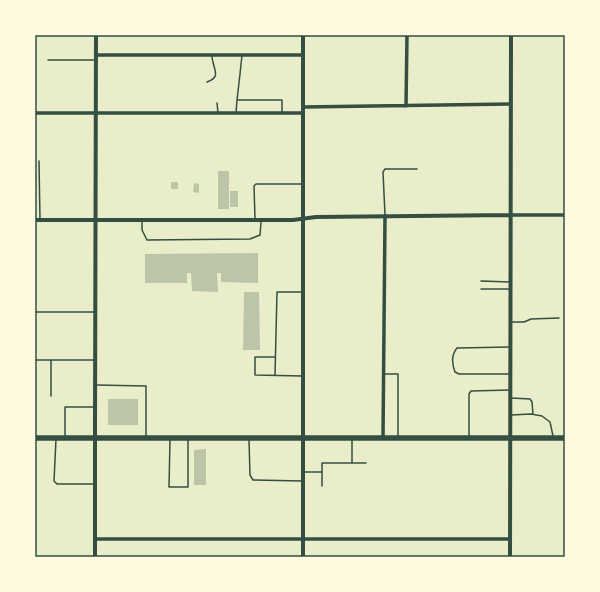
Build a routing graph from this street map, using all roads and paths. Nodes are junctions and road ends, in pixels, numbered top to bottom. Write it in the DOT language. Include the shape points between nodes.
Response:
graph roads {
  1 [pos="96,35"];
  2 [pos="303,35"];
  3 [pos="407,35"];
  4 [pos="511,35"];
  5 [pos="212,55"];
  6 [pos="242,55"];
  7 [pos="303,55"];
  8 [pos="96,57"];
  9 [pos="48,60"];
  10 [pos="207,82"];
  11 [pos="237,100"];
  12 [pos="218,103"];
  13 [pos="510,104"];
  14 [pos="406,106"];
  15 [pos="303,107"];
  16 [pos="35,113"];
  17 [pos="95,113"];
  18 [pos="218,113"];
  19 [pos="236,113"];
  20 [pos="282,113"];
  21 [pos="303,113"];
  22 [pos="39,162"];
  23 [pos="417,169"];
  24 [pos="303,184"];
  25 [pos="510,215"];
  26 [pos="565,215"];
  27 [pos="385,216"];
  28 [pos="303,219"];
  29 [pos="35,220"];
  30 [pos="40,220"];
  31 [pos="95,220"];
  32 [pos="142,220"];
  33 [pos="255,220"];
  34 [pos="261,220"];
  35 [pos="481,281"];
  36 [pos="510,282"];
  37 [pos="481,289"];
  38 [pos="510,289"];
  39 [pos="303,292"];
  40 [pos="35,312"];
  41 [pos="95,312"];
  42 [pos="559,318"];
  43 [pos="510,322"];
  44 [pos="510,347"];
  45 [pos="276,357"];
  46 [pos="35,360"];
  47 [pos="51,360"];
  48 [pos="95,360"];
  49 [pos="383,374"];
  50 [pos="510,374"];
  51 [pos="275,375"];
  52 [pos="303,376"];
  53 [pos="95,385"];
  54 [pos="510,390"];
  55 [pos="51,396"];
  56 [pos="510,398"];
  57 [pos="95,407"];
  58 [pos="533,414"];
  59 [pos="510,415"];
  60 [pos="35,438"];
  61 [pos="56,438"];
  62 [pos="65,438"];
  63 [pos="95,438"];
  64 [pos="146,438"];
  65 [pos="170,438"];
  66 [pos="188,438"];
  67 [pos="249,438"];
  68 [pos="303,438"];
  69 [pos="352,438"];
  70 [pos="383,438"];
  71 [pos="398,438"];
  72 [pos="469,438"];
  73 [pos="510,438"];
  74 [pos="553,438"];
  75 [pos="565,438"];
  76 [pos="352,463"];
  77 [pos="366,463"];
  78 [pos="303,472"];
  79 [pos="322,472"];
  80 [pos="303,481"];
  81 [pos="95,484"];
  82 [pos="322,486"];
  83 [pos="95,539"];
  84 [pos="510,539"];
  85 [pos="303,540"];
  86 [pos="96,557"];
  87 [pos="303,557"];
  88 [pos="510,557"];
  1 -- 8 [label="street"];
  2 -- 7 [label="street"];
  3 -- 14 [label="street"];
  4 -- 13 [label="street"];
  5 -- 6 [label="street"];
  5 -- 8 [label="street"];
  5 -- 10 [label="lane" via="216,71 213,80"];
  6 -- 7 [label="street"];
  6 -- 11 [label="lane"];
  7 -- 15 [label="street"];
  8 -- 9 [label="lane"];
  8 -- 17 [label="street"];
  11 -- 19 [label="lane"];
  11 -- 20 [label="lane" via="282,100"];
  12 -- 18 [label="lane"];
  13 -- 14 [label="street"];
  13 -- 25 [label="street"];
  14 -- 15 [label="street"];
  15 -- 21 [label="street"];
  16 -- 17 [label="street"];
  17 -- 18 [label="street"];
  17 -- 31 [label="street"];
  18 -- 19 [label="street"];
  19 -- 20 [label="street"];
  20 -- 21 [label="street"];
  21 -- 24 [label="street"];
  22 -- 30 [label="lane"];
  23 -- 27 [label="lane" via="385,169"];
  24 -- 28 [label="street"];
  24 -- 33 [label="lane" via="256,184"];
  25 -- 26 [label="street"];
  25 -- 27 [label="street"];
  25 -- 36 [label="street"];
  27 -- 28 [label="street"];
  27 -- 49 [label="street"];
  28 -- 34 [label="street"];
  28 -- 39 [label="street"];
  29 -- 30 [label="street"];
  30 -- 31 [label="street"];
  31 -- 32 [label="street"];
  31 -- 41 [label="street"];
  32 -- 33 [label="street"];
  32 -- 34 [label="lane" via="142,230 147,240 250,239 260,235"];
  33 -- 34 [label="street"];
  35 -- 36 [label="lane"];
  36 -- 38 [label="street"];
  37 -- 38 [label="lane"];
  38 -- 43 [label="street"];
  39 -- 45 [label="lane" via="277,292"];
  39 -- 52 [label="street"];
  40 -- 41 [label="lane"];
  41 -- 48 [label="street"];
  42 -- 43 [label="lane"];
  43 -- 44 [label="street"];
  44 -- 50 [label="street"];
  44 -- 50 [label="lane" via="458,347 452,365 459,374"];
  45 -- 51 [label="lane"];
  45 -- 51 [label="lane" via="255,357 255,375"];
  46 -- 47 [label="lane"];
  47 -- 48 [label="lane"];
  47 -- 55 [label="lane"];
  48 -- 53 [label="street"];
  49 -- 70 [label="street"];
  49 -- 71 [label="lane" via="398,374"];
  50 -- 54 [label="street"];
  51 -- 52 [label="lane"];
  52 -- 68 [label="street"];
  53 -- 57 [label="street"];
  53 -- 64 [label="lane" via="146,386"];
  54 -- 56 [label="street"];
  54 -- 72 [label="lane" via="471,391"];
  56 -- 58 [label="lane" via="530,399"];
  56 -- 59 [label="street"];
  57 -- 62 [label="lane" via="65,407"];
  57 -- 63 [label="street"];
  58 -- 59 [label="lane"];
  58 -- 74 [label="lane" via="542,416 550,422"];
  59 -- 73 [label="street"];
  60 -- 61 [label="main road"];
  61 -- 62 [label="main road"];
  61 -- 81 [label="lane" via="54,481 57,484"];
  62 -- 63 [label="main road"];
  63 -- 64 [label="main road"];
  63 -- 81 [label="street"];
  64 -- 65 [label="main road"];
  65 -- 66 [label="main road"];
  65 -- 66 [label="lane" via="169,487 188,488"];
  66 -- 67 [label="main road"];
  67 -- 68 [label="main road"];
  67 -- 80 [label="lane" via="250,475 253,480"];
  68 -- 69 [label="main road"];
  68 -- 78 [label="street"];
  69 -- 70 [label="main road"];
  69 -- 76 [label="lane"];
  70 -- 71 [label="main road"];
  71 -- 72 [label="main road"];
  72 -- 73 [label="main road"];
  73 -- 74 [label="main road"];
  73 -- 84 [label="street"];
  74 -- 75 [label="main road"];
  76 -- 77 [label="lane"];
  76 -- 79 [label="lane" via="322,464"];
  78 -- 79 [label="lane"];
  78 -- 80 [label="street"];
  79 -- 82 [label="lane"];
  80 -- 85 [label="street"];
  81 -- 83 [label="street"];
  83 -- 85 [label="street"];
  83 -- 86 [label="street"];
  84 -- 85 [label="street"];
  84 -- 88 [label="street"];
  85 -- 87 [label="street"];
}
